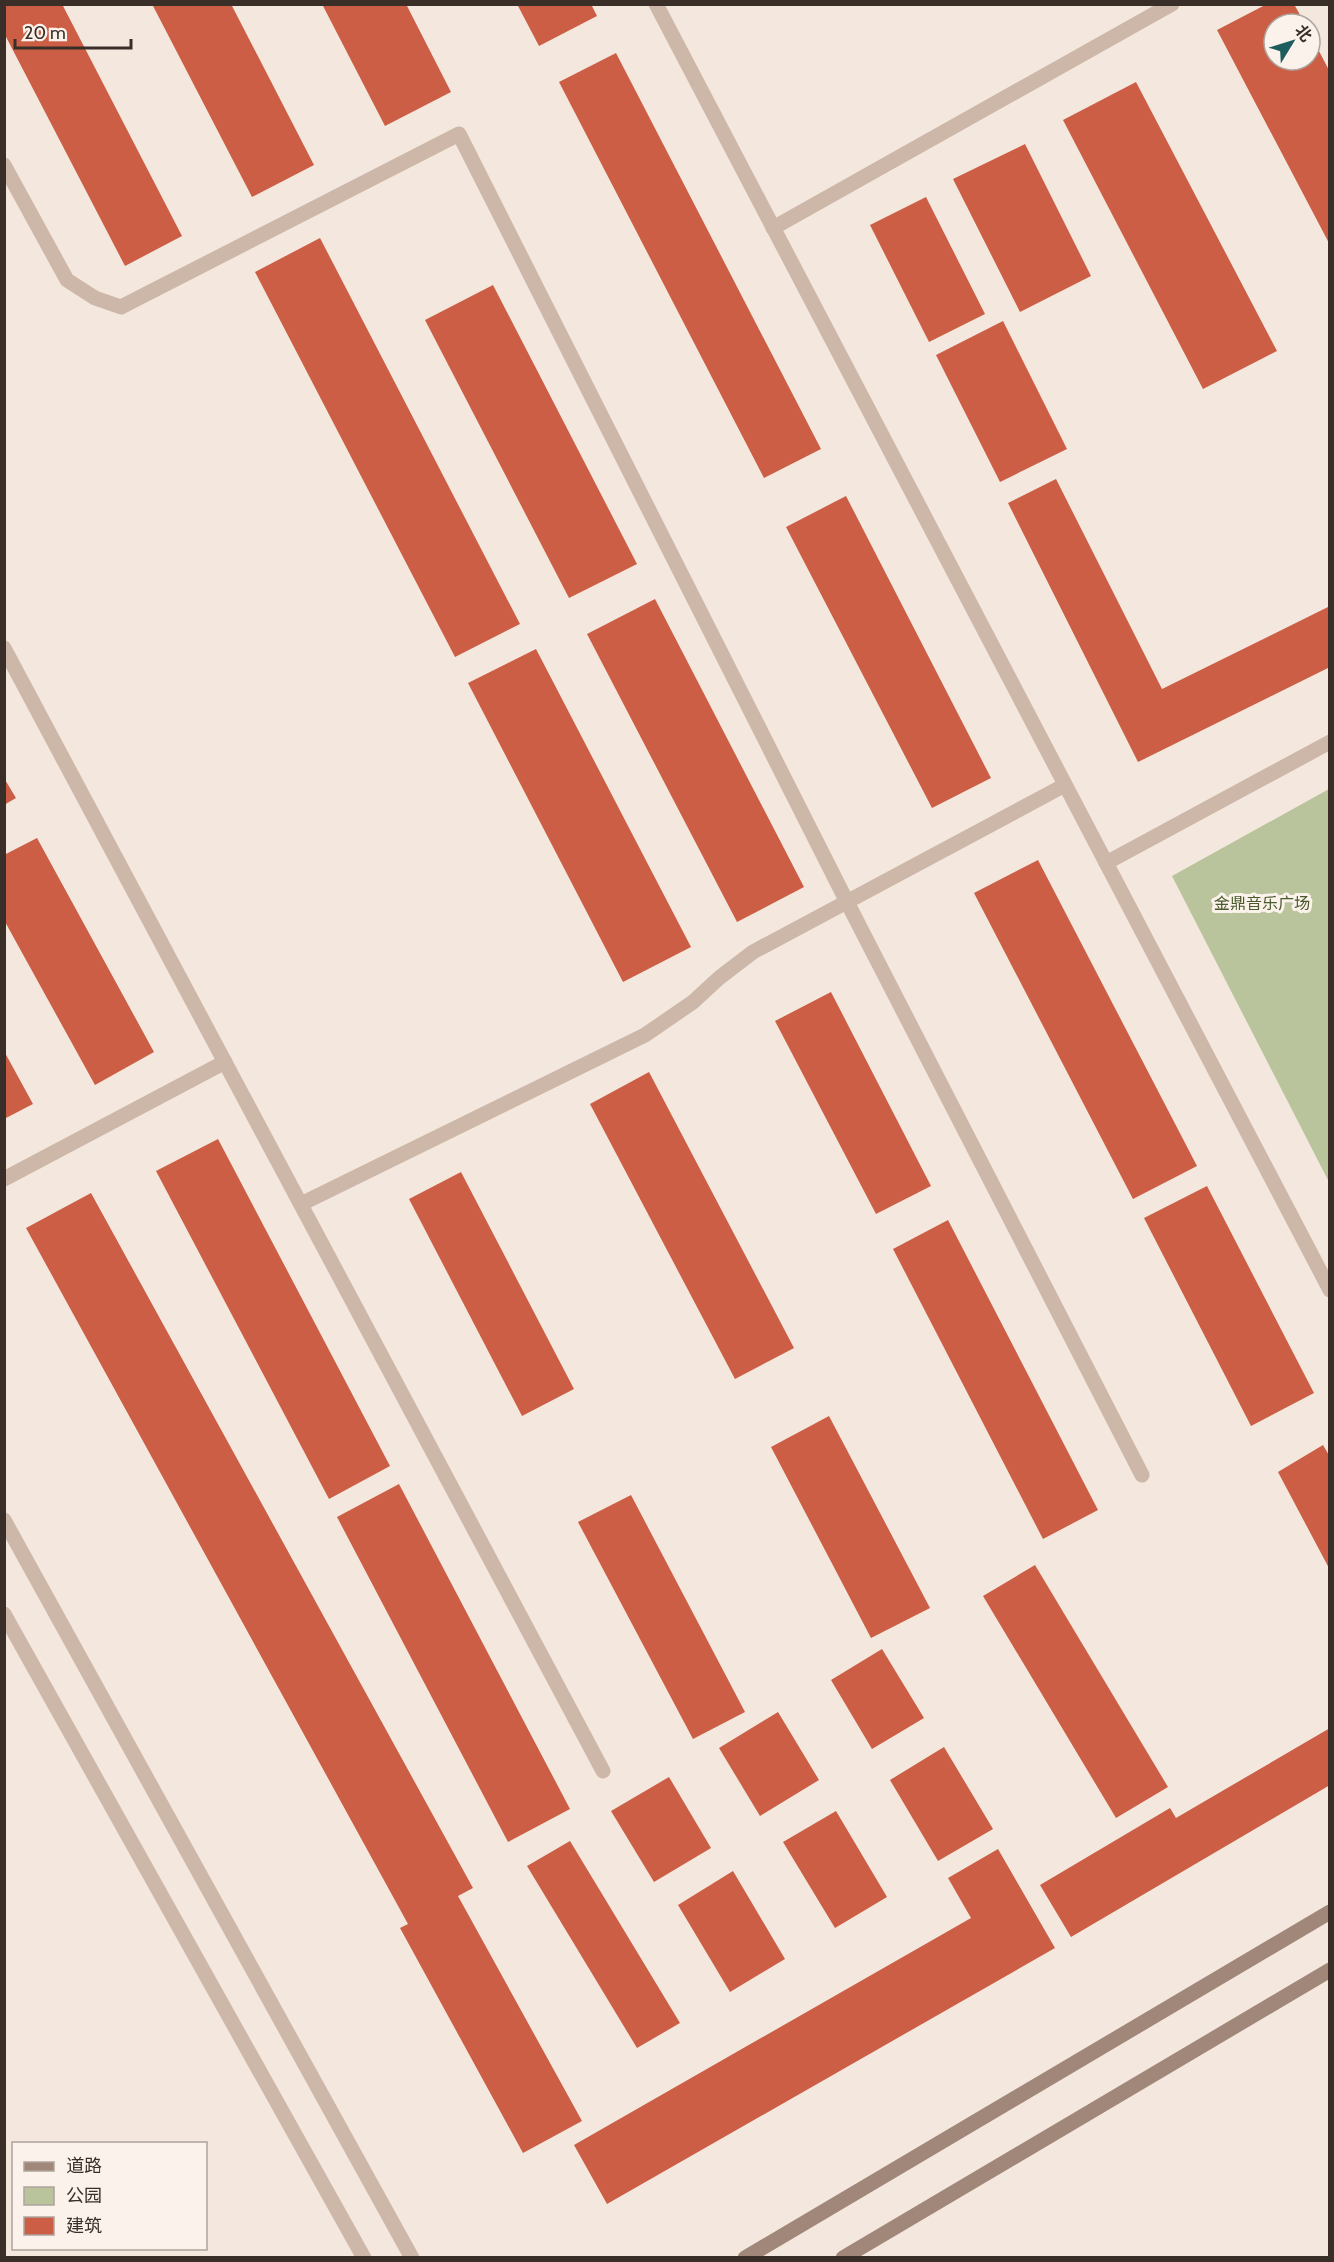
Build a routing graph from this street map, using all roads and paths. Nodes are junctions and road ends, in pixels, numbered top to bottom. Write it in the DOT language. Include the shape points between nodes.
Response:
graph roads {
  1 [pos="656,4"];
  2 [pos="1172,4"];
  3 [pos="4,165"];
  4 [pos="772,228"];
  5 [pos="4,648"];
  6 [pos="1329,742"];
  7 [pos="1065,785"];
  8 [pos="1106,863"];
  9 [pos="847,902"];
  10 [pos="225,1062"];
  11 [pos="4,1179"];
  12 [pos="301,1204"];
  13 [pos="1329,1290"];
  14 [pos="1142,1475"];
  15 [pos="4,1520"];
  16 [pos="4,1614"];
  17 [pos="603,1771"];
  18 [pos="1329,1912"];
  19 [pos="1329,1970"];
  20 [pos="364,2258"];
  21 [pos="412,2258"];
  22 [pos="745,2258"];
  23 [pos="843,2258"];
  1 -- 4 [label="street"];
  2 -- 4 [label="street"];
  3 -- 9 [label="street" via="67,280 94,298 121,307 459,134"];
  4 -- 7 [label="street"];
  5 -- 10 [label="street"];
  6 -- 8 [label="street"];
  7 -- 8 [label="street"];
  7 -- 9 [label="street"];
  8 -- 13 [label="street"];
  9 -- 12 [label="street" via="753,952 693,1002 645,1035"];
  9 -- 14 [label="street"];
  10 -- 11 [label="street"];
  10 -- 12 [label="street"];
  12 -- 17 [label="street"];
  15 -- 21 [label="street"];
  16 -- 20 [label="street"];
  18 -- 22 [label="main road"];
  19 -- 23 [label="main road"];
}
